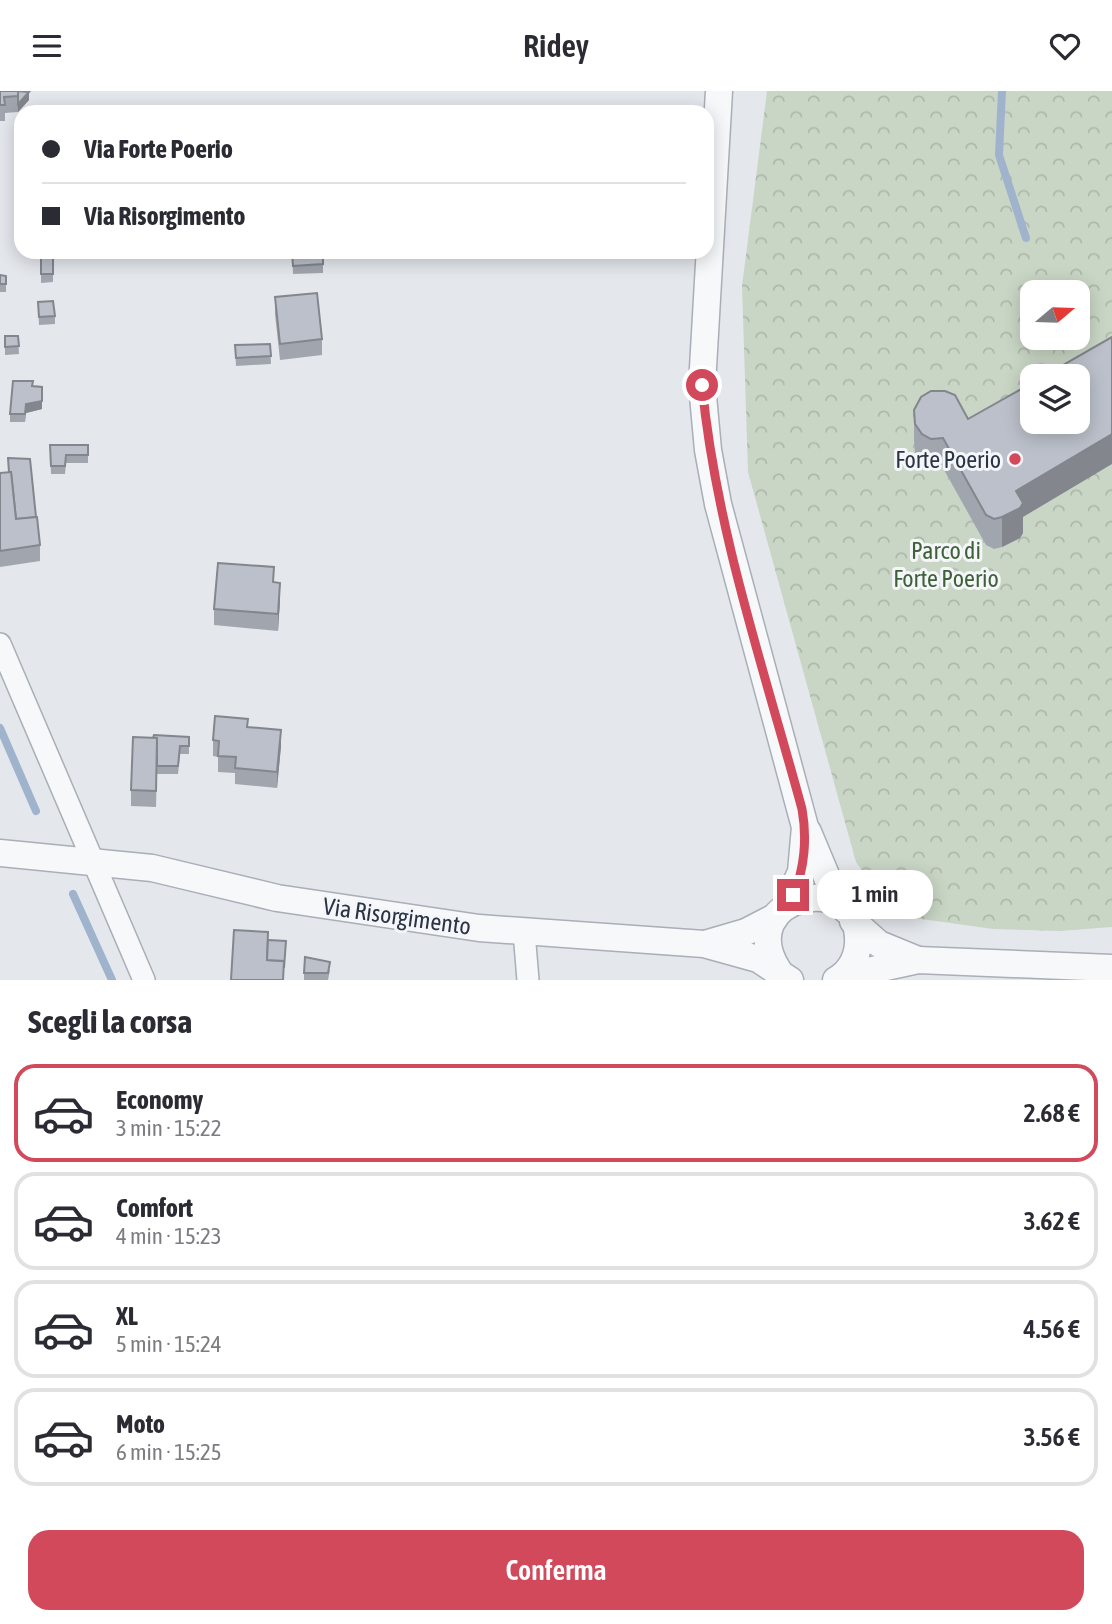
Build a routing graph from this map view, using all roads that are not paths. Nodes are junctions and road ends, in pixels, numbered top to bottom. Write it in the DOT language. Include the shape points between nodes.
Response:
graph roads {
  1 [pos="719,91"];
  2 [pos="714,177"];
  3 [pos="709,259"];
  4 [pos="0,644"];
  5 [pos="805,827"];
  6 [pos="0,853"];
  7 [pos="93,862"];
  8 [pos="781,911"];
  9 [pos="850,916"];
  10 [pos="524,932"];
  11 [pos="704,944"];
  12 [pos="918,960"];
  13 [pos="1112,968"];
  14 [pos="784,975"];
  15 [pos="839,979"];
  16 [pos="144,980"];
  17 [pos="528,980"];
  1 -- 2 [label="street"];
  3 -- 5 [label="street" via="702,385 708,450 718,504"];
  4 -- 7 [label="street"];
  5 -- 8 [label="street, Via Risorgimento" via="802,872"];
  5 -- 9 [label="street, Via Risorgimento" via="831,887"];
  6 -- 7 [label="street, Via Risorgimento"];
  7 -- 10 [label="street, Via Risorgimento" via="152,868 277,898"];
  7 -- 16 [label="street"];
  8 -- 9 [label="street, Via Risorgimento" via="807,897 818,897 838,904"];
  8 -- 11 [label="street, Via Risorgimento" via="746,932"];
  8 -- 14 [label="street, Via Risorgimento" via="768,944"];
  9 -- 12 [label="street, Via Risorgimento" via="879,944"];
  9 -- 15 [label="street, Via Risorgimento" via="857,933 855,957"];
  10 -- 11 [label="street, Via Risorgimento"];
  10 -- 17 [label="street"];
  11 -- 14 [label="street, Via Risorgimento" via="758,959"];
  12 -- 13 [label="street, Via Risorgimento"];
  12 -- 15 [label="street, Via Risorgimento"];
}
